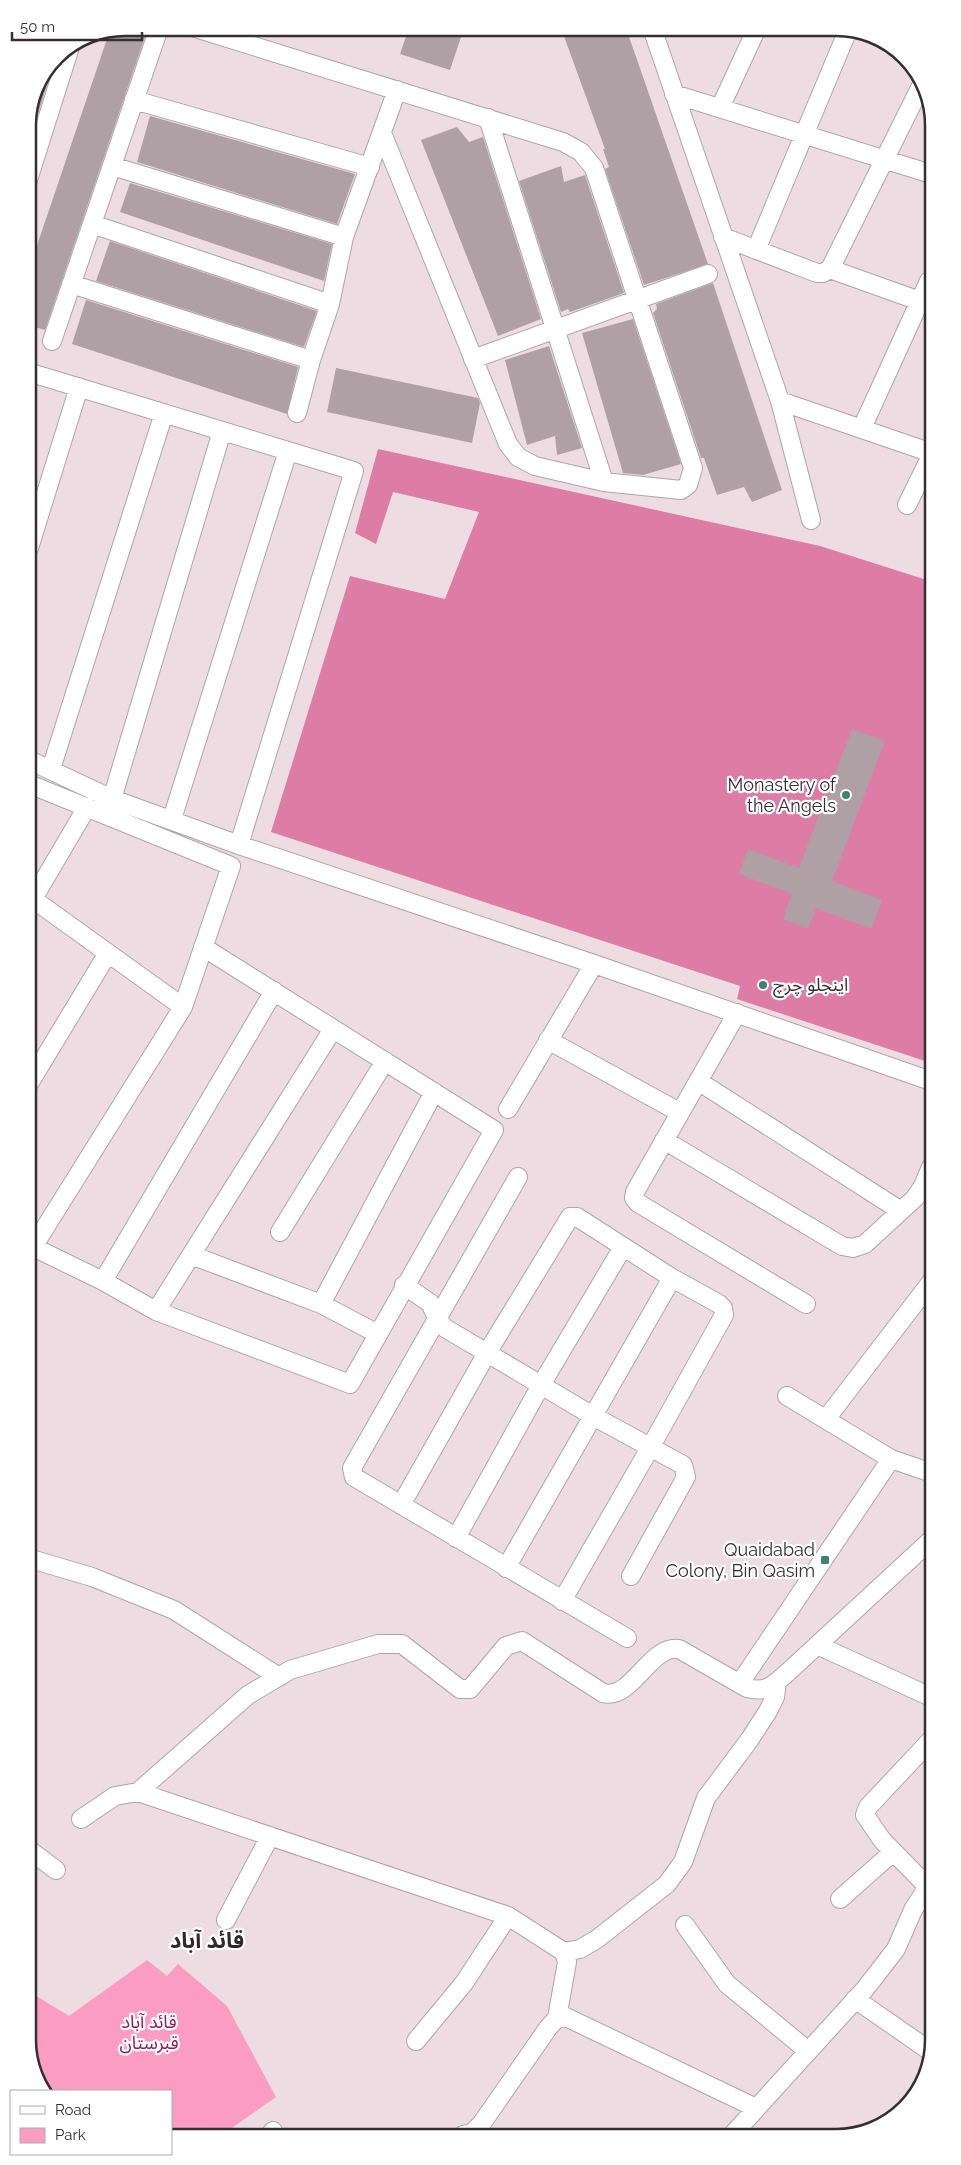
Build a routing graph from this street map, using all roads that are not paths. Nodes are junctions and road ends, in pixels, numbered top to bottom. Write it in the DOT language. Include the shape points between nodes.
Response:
graph roads {
  1 [pos="156,36"];
  2 [pos="222,36"];
  3 [pos="655,36"];
  4 [pos="753,36"];
  5 [pos="845,37"];
  6 [pos="66,59"];
  7 [pos="397,90"];
  8 [pos="918,92"];
  9 [pos="674,94"];
  10 [pos="134,100"];
  11 [pos="720,108"];
  12 [pos="488,118"];
  13 [pos="382,133"];
  14 [pos="805,134"];
  15 [pos="36,155"];
  16 [pos="885,159"];
  17 [pos="112,166"];
  18 [pos="370,167"];
  19 [pos="925,172"];
  20 [pos="92,224"];
  21 [pos="344,237"];
  22 [pos="723,238"];
  23 [pos="756,250"];
  24 [pos="830,269"];
  25 [pos="708,274"];
  26 [pos="71,284"];
  27 [pos="637,299"];
  28 [pos="924,303"];
  29 [pos="330,304"];
  30 [pos="555,329"];
  31 [pos="52,341"];
  32 [pos="474,359"];
  33 [pos="311,360"];
  34 [pos="36,374"];
  35 [pos="79,387"];
  36 [pos="780,401"];
  37 [pos="164,413"];
  38 [pos="297,413"];
  39 [pos="862,428"];
  40 [pos="222,431"];
  41 [pos="288,451"];
  42 [pos="925,451"];
  43 [pos="925,468"];
  44 [pos="604,482"];
  45 [pos="907,505"];
  46 [pos="811,520"];
  47 [pos="36,525"];
  48 [pos="36,763"];
  49 [pos="51,769"];
  50 [pos="36,787"];
  51 [pos="112,799"];
  52 [pos="87,807"];
  53 [pos="172,819"];
  54 [pos="239,845"];
  55 [pos="36,892"];
  56 [pos="36,903"];
  57 [pos="203,946"];
  58 [pos="108,953"];
  59 [pos="594,964"];
  60 [pos="274,991"];
  61 [pos="183,1007"];
  62 [pos="737,1013"];
  63 [pos="333,1028"];
  64 [pos="548,1040"];
  65 [pos="385,1061"];
  66 [pos="36,1072"];
  67 [pos="925,1079"];
  68 [pos="698,1081"];
  69 [pos="434,1092"];
  70 [pos="508,1110"];
  71 [pos="679,1112"];
  72 [pos="664,1140"];
  73 [pos="518,1177"];
  74 [pos="925,1181"];
  75 [pos="901,1211"];
  76 [pos="280,1232"];
  77 [pos="36,1243"];
  78 [pos="623,1247"];
  79 [pos="36,1249"];
  80 [pos="191,1255"];
  81 [pos="672,1278"];
  82 [pos="103,1281"];
  83 [pos="404,1285"];
  84 [pos="925,1291"];
  85 [pos="320,1304"];
  86 [pos="806,1304"];
  87 [pos="156,1312"];
  88 [pos="436,1317"];
  89 [pos="378,1334"];
  90 [pos="487,1353"];
  91 [pos="541,1385"];
  92 [pos="788,1396"];
  93 [pos="593,1416"];
  94 [pos="826,1419"];
  95 [pos="650,1448"];
  96 [pos="891,1459"];
  97 [pos="925,1471"];
  98 [pos="401,1505"];
  99 [pos="456,1538"];
  100 [pos="925,1546"];
  101 [pos="36,1560"];
  102 [pos="506,1568"];
  103 [pos="631,1576"];
  104 [pos="562,1601"];
  105 [pos="627,1638"];
  106 [pos="817,1646"];
  107 [pos="279,1677"];
  108 [pos="777,1682"];
  109 [pos="740,1683"];
  110 [pos="925,1694"];
  111 [pos="925,1746"];
  112 [pos="138,1792"];
  113 [pos="81,1819"];
  114 [pos="270,1836"];
  115 [pos="892,1852"];
  116 [pos="36,1855"];
  117 [pos="56,1870"];
  118 [pos="925,1879"];
  119 [pos="925,1891"];
  120 [pos="840,1899"];
  121 [pos="508,1916"];
  122 [pos="226,1920"];
  123 [pos="684,1925"];
  124 [pos="564,1952"];
  125 [pos="855,2000"];
  126 [pos="557,2018"];
  127 [pos="416,2040"];
  128 [pos="925,2047"];
  129 [pos="808,2051"];
  130 [pos="756,2108"];
  131 [pos="482,2129"];
  132 [pos="738,2129"];
  1 -- 10 [label="street"];
  2 -- 7 [label="street"];
  3 -- 9 [label="street"];
  4 -- 11 [label="street"];
  5 -- 14 [label="street"];
  6 -- 15 [label="street"];
  7 -- 12 [label="street"];
  7 -- 13 [label="street"];
  8 -- 16 [label="street"];
  9 -- 11 [label="street"];
  9 -- 22 [label="street"];
  10 -- 17 [label="street"];
  10 -- 18 [label="street"];
  11 -- 14 [label="street"];
  12 -- 27 [label="street" via="563,142 581,152 594,168"];
  12 -- 30 [label="street"];
  13 -- 18 [label="street"];
  13 -- 32 [label="street"];
  14 -- 16 [label="street"];
  14 -- 23 [label="street"];
  16 -- 19 [label="street"];
  16 -- 24 [label="street"];
  17 -- 20 [label="street"];
  17 -- 21 [label="street"];
  18 -- 21 [label="street"];
  20 -- 26 [label="street"];
  20 -- 29 [label="street"];
  21 -- 29 [label="street"];
  22 -- 23 [label="street"];
  22 -- 36 [label="street"];
  23 -- 24 [label="street" via="817,273"];
  24 -- 28 [label="street"];
  25 -- 27 [label="street"];
  26 -- 31 [label="street"];
  26 -- 33 [label="street"];
  27 -- 30 [label="street"];
  27 -- 44 [label="street" via="693,468 692,477 681,490"];
  28 -- 39 [label="street"];
  29 -- 33 [label="street"];
  30 -- 32 [label="street"];
  30 -- 44 [label="street"];
  32 -- 44 [label="street" via="508,444 518,457 534,466"];
  33 -- 38 [label="street"];
  34 -- 35 [label="street"];
  35 -- 37 [label="street"];
  35 -- 47 [label="street"];
  36 -- 39 [label="street"];
  36 -- 46 [label="street"];
  37 -- 40 [label="street"];
  37 -- 49 [label="street"];
  39 -- 42 [label="street"];
  40 -- 41 [label="street"];
  40 -- 51 [label="street"];
  41 -- 53 [label="street"];
  41 -- 54 [label="street" via="354,471"];
  43 -- 45 [label="street"];
  48 -- 49 [label="street"];
  49 -- 51 [label="street"];
  50 -- 52 [label="street"];
  51 -- 53 [label="street"];
  52 -- 55 [label="street"];
  52 -- 57 [label="street" via="231,866"];
  53 -- 54 [label="street"];
  54 -- 59 [label="street"];
  56 -- 58 [label="street"];
  57 -- 60 [label="street"];
  57 -- 61 [label="street"];
  58 -- 61 [label="street"];
  58 -- 66 [label="street"];
  59 -- 62 [label="street"];
  59 -- 64 [label="street"];
  60 -- 63 [label="street"];
  60 -- 82 [label="street"];
  61 -- 77 [label="street"];
  62 -- 67 [label="street"];
  62 -- 68 [label="street"];
  63 -- 65 [label="street"];
  63 -- 80 [label="street"];
  64 -- 70 [label="street"];
  64 -- 71 [label="street"];
  65 -- 69 [label="street"];
  65 -- 76 [label="street"];
  68 -- 71 [label="street"];
  68 -- 75 [label="street"];
  69 -- 83 [label="street" via="494,1130"];
  69 -- 85 [label="street"];
  71 -- 72 [label="street"];
  72 -- 75 [label="street" via="842,1246 853,1248 865,1244"];
  72 -- 86 [label="street" via="635,1192 634,1198 638,1203"];
  73 -- 88 [label="street"];
  74 -- 75 [label="street"];
  78 -- 81 [label="street"];
  78 -- 90 [label="street" via="577,1217 570,1217"];
  78 -- 91 [label="street"];
  79 -- 82 [label="street"];
  80 -- 85 [label="street"];
  80 -- 87 [label="street"];
  81 -- 93 [label="street"];
  81 -- 95 [label="street" via="719,1304 724,1314"];
  82 -- 87 [label="street"];
  83 -- 88 [label="street" via="430,1303"];
  83 -- 89 [label="street"];
  84 -- 94 [label="street"];
  85 -- 89 [label="street"];
  87 -- 89 [label="street" via="350,1384"];
  88 -- 90 [label="street" via="446,1328"];
  88 -- 98 [label="street" via="352,1468 354,1477"];
  90 -- 91 [label="street"];
  90 -- 98 [label="street"];
  91 -- 93 [label="street"];
  91 -- 99 [label="street"];
  92 -- 94 [label="street"];
  93 -- 95 [label="street"];
  93 -- 102 [label="street"];
  94 -- 96 [label="street"];
  95 -- 103 [label="street" via="683,1464 686,1477"];
  95 -- 104 [label="street"];
  96 -- 97 [label="street"];
  96 -- 109 [label="street"];
  98 -- 99 [label="street"];
  99 -- 102 [label="street"];
  100 -- 106 [label="street"];
  101 -- 107 [label="street" via="92,1577 174,1610"];
  102 -- 104 [label="street"];
  104 -- 105 [label="street"];
  106 -- 108 [label="street"];
  106 -- 110 [label="street"];
  107 -- 109 [label="street" via="290,1670 378,1644 402,1644 460,1689 470,1689 506,1646 522,1642 609,1695 615,1694 664,1649 671,1647"];
  107 -- 112 [label="street" via="248,1695"];
  108 -- 109 [label="street" via="759,1691"];
  108 -- 124 [label="street" via="775,1697 768,1711 706,1798 683,1862 667,1884 597,1939 580,1949"];
  111 -- 115 [label="street" via="865,1811"];
  112 -- 113 [label="street" via="115,1796"];
  112 -- 114 [label="street"];
  114 -- 121 [label="street"];
  114 -- 122 [label="street"];
  115 -- 118 [label="street"];
  115 -- 120 [label="street"];
  116 -- 117 [label="street"];
  119 -- 125 [label="street" via="896,1949"];
  121 -- 124 [label="street"];
  121 -- 127 [label="street" via="464,1983"];
  123 -- 129 [label="street" via="727,1984"];
  124 -- 126 [label="street" via="567,1962"];
  125 -- 128 [label="street"];
  125 -- 129 [label="street"];
  126 -- 130 [label="street" via="566,2017"];
  126 -- 131 [label="street"];
  129 -- 130 [label="street"];
  130 -- 132 [label="street"];
}
